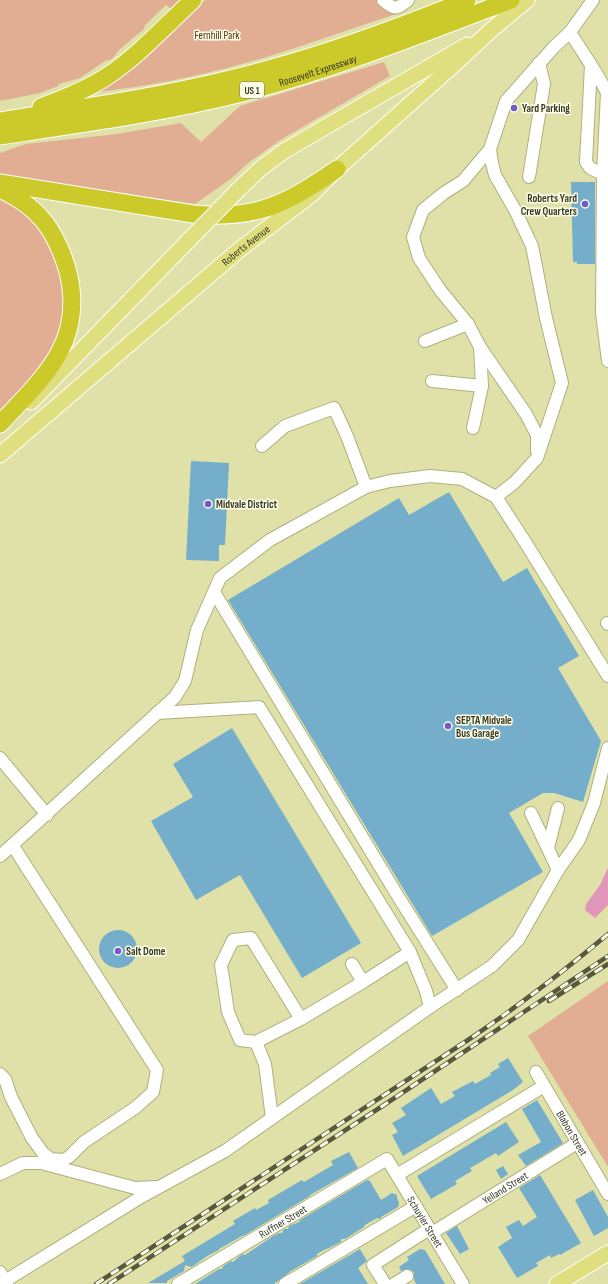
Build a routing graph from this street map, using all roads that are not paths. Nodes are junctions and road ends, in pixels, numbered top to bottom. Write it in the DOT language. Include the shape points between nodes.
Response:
graph roads {
  1 [pos="193,0"];
  2 [pos="383,0"];
  3 [pos="408,0"];
  4 [pos="468,0"];
  5 [pos="511,0"];
  6 [pos="527,0"];
  7 [pos="593,0"];
  8 [pos="489,32"];
  9 [pos="570,32"];
  10 [pos="539,63"];
  11 [pos="591,65"];
  12 [pos="0,120"];
  13 [pos="0,136"];
  14 [pos="490,149"];
  15 [pos="337,169"];
  16 [pos="603,174"];
  17 [pos="529,177"];
  18 [pos="0,183"];
  19 [pos="0,189"];
  20 [pos="468,324"];
  21 [pos="425,341"];
  22 [pos="480,347"];
  23 [pos="608,361"];
  24 [pos="432,381"];
  25 [pos="482,386"];
  26 [pos="0,424"];
  27 [pos="473,428"];
  28 [pos="0,434"];
  29 [pos="262,446"];
  30 [pos="0,455"];
  31 [pos="537,458"];
  32 [pos="366,487"];
  33 [pos="496,497"];
  34 [pos="214,592"];
  35 [pos="608,676"];
  36 [pos="157,713"];
  37 [pos="608,748"];
  38 [pos="0,758"];
  39 [pos="558,808"];
  40 [pos="531,813"];
  41 [pos="47,815"];
  42 [pos="13,846"];
  43 [pos="548,848"];
  44 [pos="0,855"];
  45 [pos="558,870"];
  46 [pos="410,952"];
  47 [pos="352,964"];
  48 [pos="363,982"];
  49 [pos="457,990"];
  50 [pos="430,1007"];
  51 [pos="301,1019"];
  52 [pos="256,1042"];
  53 [pos="536,1072"];
  54 [pos="0,1074"];
  55 [pos="544,1086"];
  56 [pos="272,1118"];
  57 [pos="577,1143"];
  58 [pos="387,1159"];
  59 [pos="0,1174"];
  60 [pos="397,1175"];
  61 [pos="160,1186"];
  62 [pos="608,1194"];
  63 [pos="416,1206"];
  64 [pos="431,1231"];
  65 [pos="608,1253"];
  66 [pos="407,1276"];
  67 [pos="4,1279"];
  68 [pos="178,1284"];
  69 [pos="286,1284"];
  70 [pos="385,1284"];
  71 [pos="394,1284"];
  72 [pos="463,1284"];
  73 [pos="557,1284"];
  1 -- 12 [label="highway" via="135,54 104,78 74,94"];
  2 -- 3 [label="street" via="395,8"];
  4 -- 12 [label="highway, Roosevelt Expressway / US 1" via="375,36 275,68 167,93"];
  5 -- 13 [label="highway, Roosevelt Expressway / US 1" via="352,60 262,88 170,109"];
  6 -- 8 [label="main road, Roberts Avenue"];
  7 -- 9 [label="street"];
  8 -- 15 [label="main road, Roberts Avenue"];
  8 -- 28 [label="main road, Roberts Avenue, bridge" via="284,150 260,169"];
  9 -- 10 [label="street"];
  9 -- 11 [label="street"];
  10 -- 14 [label="street" via="506,101"];
  10 -- 17 [label="street" via="544,84"];
  11 -- 16 [label="street" via="607,93"];
  11 -- 16 [label="street" via="586,162 590,168"];
  14 -- 20 [label="street" via="463,181 444,192 423,210 413,237 419,258 440,290"];
  14 -- 31 [label="street" via="495,175 532,246 562,383"];
  15 -- 18 [label="highway" via="297,196 273,206 252,213 222,216 193,214"];
  15 -- 30 [label="main road, Roberts Avenue" via="312,194 240,250"];
  16 -- 23 [label="street" via="602,313"];
  19 -- 26 [label="highway" via="27,205 49,228 66,262 72,300 68,331 61,349 47,371"];
  20 -- 21 [label="street"];
  20 -- 22 [label="street"];
  22 -- 25 [label="street"];
  22 -- 31 [label="street" via="526,414 537,435"];
  24 -- 25 [label="street"];
  25 -- 27 [label="street"];
  29 -- 32 [label="street" via="285,426 334,408"];
  31 -- 33 [label="street" via="515,482"];
  32 -- 33 [label="street" via="390,480 430,476 462,478"];
  32 -- 34 [label="street" via="270,540 220,578"];
  33 -- 35 [label="street"];
  34 -- 36 [label="street" via="197,630 185,680 175,698"];
  34 -- 49 [label="street"];
  36 -- 41 [label="street"];
  36 -- 46 [label="street" via="259,707"];
  37 -- 45 [label="street" via="594,803 579,840"];
  38 -- 41 [label="street"];
  39 -- 43 [label="street"];
  40 -- 43 [label="street"];
  41 -- 42 [label="street"];
  42 -- 44 [label="street"];
  42 -- 54 [label="street" via="157,1070 153,1092 63,1160 51,1159 43,1154 32,1138 11,1097 5,1079"];
  43 -- 45 [label="street"];
  45 -- 49 [label="street" via="518,940 492,966"];
  46 -- 48 [label="street"];
  46 -- 50 [label="street"];
  47 -- 48 [label="street"];
  48 -- 51 [label="street"];
  49 -- 50 [label="street"];
  50 -- 56 [label="street"];
  51 -- 52 [label="street"];
  51 -- 52 [label="street" via="251,938 233,940 222,965 228,1012 240,1040"];
  52 -- 56 [label="street" via="265,1064"];
  53 -- 55 [label="street, Blabon Street"];
  55 -- 57 [label="street, Blabon Street"];
  55 -- 60 [label="street"];
  56 -- 61 [label="street" via="225,1151"];
  57 -- 62 [label="street, Blabon Street"];
  57 -- 64 [label="street, Yelland Street"];
  58 -- 60 [label="street, Schuyler Street"];
  58 -- 68 [label="street, Ruffner Street"];
  59 -- 61 [label="street" via="23,1162 41,1163 135,1188"];
  60 -- 63 [label="street, Schuyler Street"];
  61 -- 67 [label="street"];
  63 -- 64 [label="street, Schuyler Street"];
  63 -- 69 [label="street"];
  64 -- 70 [label="street, Yelland Street" via="374,1265"];
  64 -- 72 [label="street, Schuyler Street"];
  65 -- 73 [label="main road"];
  66 -- 71 [label="street"];
}
